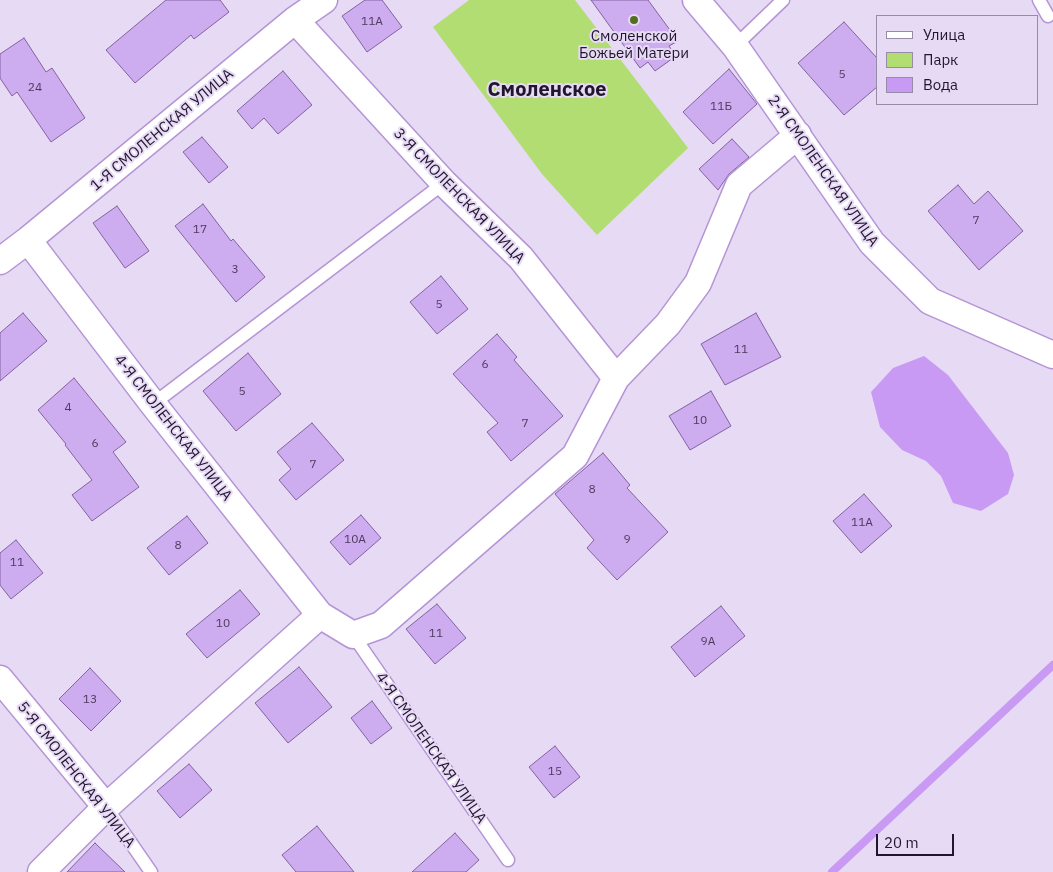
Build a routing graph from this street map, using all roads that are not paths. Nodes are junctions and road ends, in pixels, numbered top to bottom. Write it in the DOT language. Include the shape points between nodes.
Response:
graph roads {
  1 [pos="324,0"];
  2 [pos="696,0"];
  3 [pos="783,0"];
  4 [pos="1039,0"];
  5 [pos="1048,16"];
  6 [pos="295,20"];
  7 [pos="735,46"];
  8 [pos="798,135"];
  9 [pos="444,183"];
  10 [pos="28,240"];
  11 [pos="0,261"];
  12 [pos="1053,355"];
  13 [pos="616,378"];
  14 [pos="153,404"];
  15 [pos="320,615"];
  16 [pos="353,635"];
  17 [pos="0,680"];
  18 [pos="106,807"];
  19 [pos="508,860"];
  20 [pos="41,872"];
  21 [pos="151,872"];
  1 -- 6 [label="street, 1-Я СМОЛЕНСКАЯ УЛИЦА"];
  2 -- 7 [label="street, 2-Я СМОЛЕНСКАЯ УЛИЦА"];
  3 -- 7 [label="lane"];
  4 -- 5 [label="lane"];
  6 -- 9 [label="street, 3-Я СМОЛЕНСКАЯ УЛИЦА"];
  6 -- 10 [label="street, 1-Я СМОЛЕНСКАЯ УЛИЦА"];
  7 -- 8 [label="street, 2-Я СМОЛЕНСКАЯ УЛИЦА"];
  8 -- 12 [label="street, 2-Я СМОЛЕНСКАЯ УЛИЦА" via="872,243 930,301"];
  8 -- 13 [label="street" via="740,185 698,283 668,324"];
  9 -- 13 [label="street, 3-Я СМОЛЕНСКАЯ УЛИЦА" via="521,258"];
  9 -- 14 [label="lane"];
  10 -- 11 [label="street, 1-Я СМОЛЕНСКАЯ УЛИЦА"];
  10 -- 14 [label="street, 4-Я СМОЛЕНСКАЯ УЛИЦА"];
  13 -- 16 [label="street" via="575,456 380,625"];
  14 -- 15 [label="street, 4-Я СМОЛЕНСКАЯ УЛИЦА"];
  15 -- 16 [label="street"];
  15 -- 18 [label="street"];
  16 -- 19 [label="lane, 4-Я СМОЛЕНСКАЯ УЛИЦА"];
  17 -- 18 [label="street, 5-Я СМОЛЕНСКАЯ УЛИЦА"];
  18 -- 20 [label="street"];
  18 -- 21 [label="lane, 5-Я СМОЛЕНСКАЯ УЛИЦА"];
}
